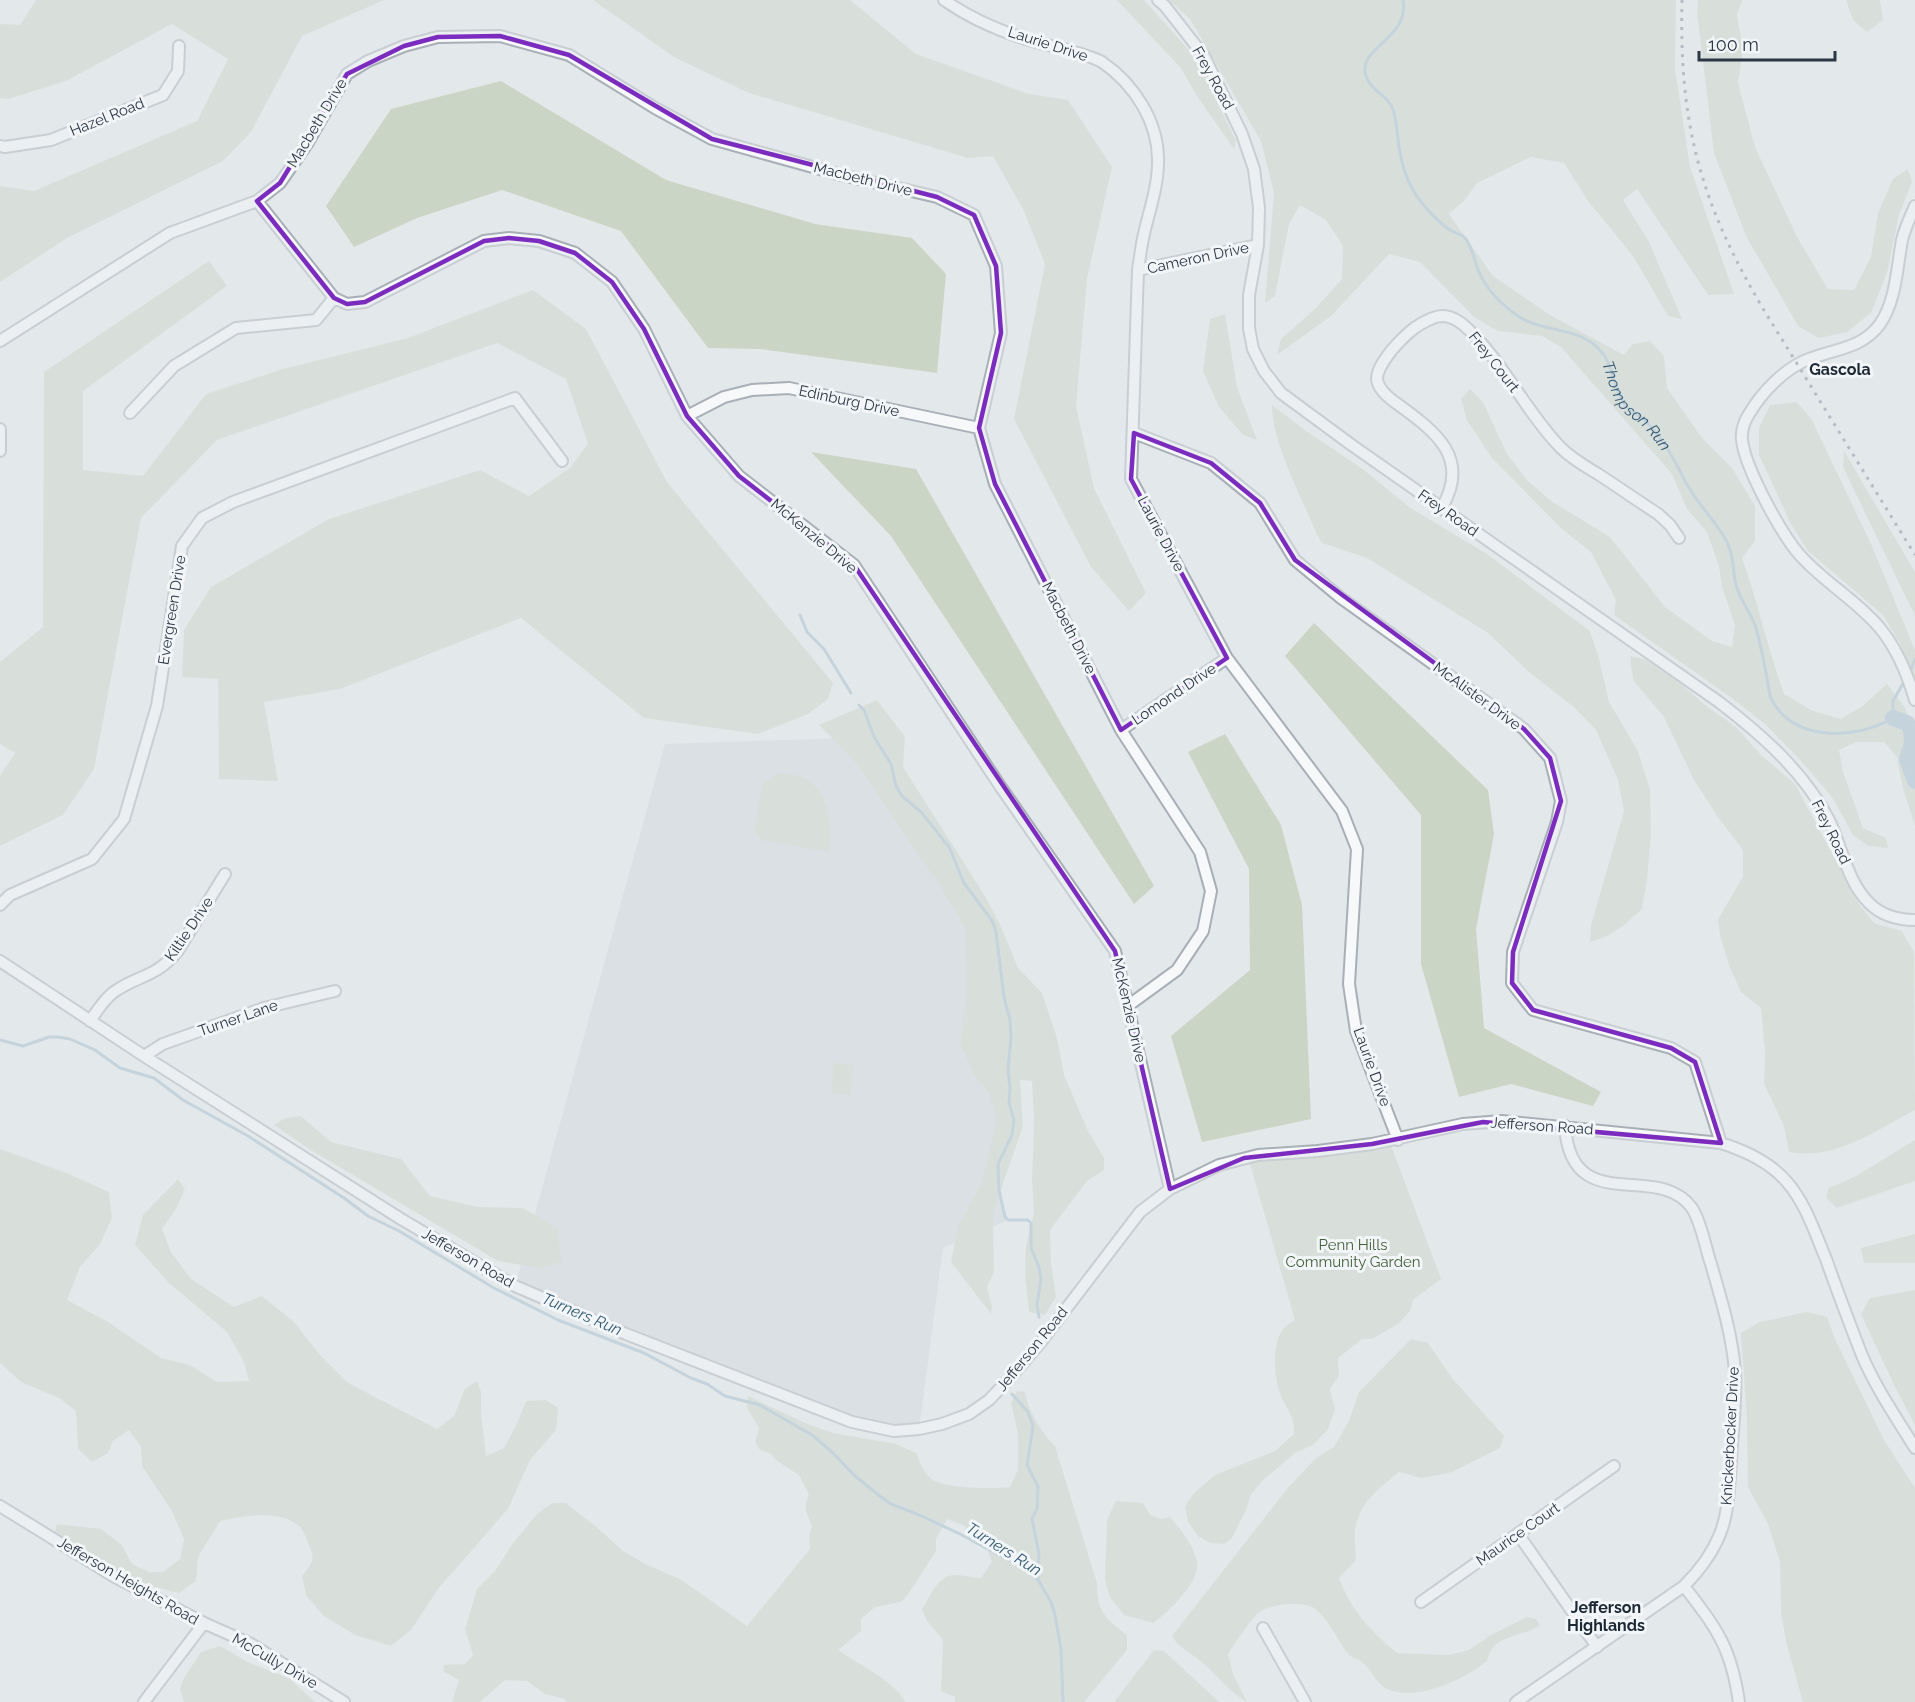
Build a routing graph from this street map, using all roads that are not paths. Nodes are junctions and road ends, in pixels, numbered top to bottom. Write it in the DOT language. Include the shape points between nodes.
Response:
graph roads {
  1 [pos="944,0"];
  2 [pos="1158,0"];
  3 [pos="179,46"];
  4 [pos="0,146"];
  5 [pos="257,201"];
  6 [pos="1915,206"];
  7 [pos="1258,245"];
  8 [pos="1138,270"];
  9 [pos="334,298"];
  10 [pos="0,341"];
  11 [pos="130,413"];
  12 [pos="687,416"];
  13 [pos="979,428"];
  14 [pos="0,429"];
  15 [pos="1134,433"];
  16 [pos="0,451"];
  17 [pos="562,461"];
  18 [pos="1442,508"];
  19 [pos="1679,538"];
  20 [pos="1227,658"];
  21 [pos="1913,695"];
  22 [pos="1121,730"];
  23 [pos="225,874"];
  24 [pos="0,905"];
  25 [pos="1910,920"];
  26 [pos="0,961"];
  27 [pos="335,991"];
  28 [pos="1129,1005"];
  29 [pos="90,1021"];
  30 [pos="144,1056"];
  31 [pos="1565,1126"];
  32 [pos="1398,1140"];
  33 [pos="1722,1143"];
  34 [pos="1170,1189"];
  35 [pos="1915,1448"];
  36 [pos="1614,1466"];
  37 [pos="0,1506"];
  38 [pos="1518,1534"];
  39 [pos="1684,1586"];
  40 [pos="1421,1602"];
  41 [pos="204,1623"];
  42 [pos="1263,1628"];
  43 [pos="1597,1647"];
  44 [pos="1523,1701"];
  45 [pos="144,1702"];
  46 [pos="344,1702"];
  47 [pos="1305,1702"];
  48 [pos="1739,1702"];
  1 -- 8 [label="street, Laurie Drive" via="962,12 1023,38 1100,60 1141,102 1154,128 1158,161"];
  2 -- 7 [label="street, Frey Road" via="1204,56 1242,134 1254,169"];
  3 -- 4 [label="street, Hazel Road" via="178,71 163,94 51,140"];
  5 -- 9 [label="street"];
  5 -- 10 [label="street, Macbeth Drive" via="170,233"];
  5 -- 13 [label="street, Macbeth Drive" via="280,183 347,74 368,61 438,37 500,36 569,55 712,139 937,197 974,214 996,266 1002,333"];
  6 -- 21 [label="street" via="1881,323 1857,344 1809,359 1778,379 1750,412 1742,437 1753,473 1785,534 1817,573 1881,629"];
  7 -- 8 [label="street, Cameron Drive"];
  7 -- 18 [label="street, Frey Road" via="1249,295 1249,328 1253,349 1264,371 1281,393"];
  8 -- 15 [label="street, Laurie Drive"];
  9 -- 11 [label="street" via="316,320 236,328 174,366"];
  9 -- 12 [label="street, McKenzie Drive" via="347,304 365,302 484,241 539,240 575,253 612,282 644,329"];
  12 -- 13 [label="street, Edinburg Drive" via="724,396 789,388"];
  12 -- 28 [label="street, McKenzie Drive" via="739,476 854,565 1115,951"];
  13 -- 22 [label="street, Macbeth Drive" via="995,484"];
  14 -- 16 [label="street"];
  15 -- 20 [label="street, Laurie Drive" via="1131,479"];
  15 -- 33 [label="street, McAlister Drive" via="1211,464 1260,503 1295,560 1341,598 1524,729 1550,758 1561,801 1512,952 1512,983 1533,1010 1671,1048 1695,1062"];
  17 -- 24 [label="street, Evergreen Drive" via="515,398 232,502 202,518 182,546 158,706 124,819 92,859 10,895"];
  18 -- 19 [label="street, Frey Court" via="1452,487 1448,453 1435,433 1389,398 1377,378 1385,358 1406,334 1438,315 1454,318 1473,334 1562,449 1658,514"];
  18 -- 25 [label="street, Frey Road" via="1755,730 1814,796 1830,822 1852,879 1869,903 1886,914"];
  20 -- 22 [label="street, Lomond Drive"];
  20 -- 32 [label="street, Laurie Drive" via="1342,811 1357,849 1349,984 1356,1031"];
  22 -- 28 [label="street, Macbeth Drive" via="1200,852 1211,891 1203,931 1177,970"];
  23 -- 29 [label="street, Kiltie Drive" via="170,961 114,992"];
  26 -- 29 [label="street, Jefferson Road"];
  27 -- 30 [label="street, Turner Lane" via="264,1008 163,1044"];
  28 -- 34 [label="street, McKenzie Drive"];
  29 -- 30 [label="street, Jefferson Road"];
  30 -- 34 [label="street, Jefferson Road" via="401,1219 515,1286 852,1422 894,1431 942,1424 969,1414 989,1400 1040,1343 1131,1223"];
  31 -- 32 [label="street, Jefferson Road" via="1483,1122"];
  31 -- 33 [label="street, Jefferson Road"];
  31 -- 39 [label="street, Knickerbocker Drive" via="1569,1153 1591,1177 1607,1183 1667,1191 1686,1201 1696,1217 1725,1312 1735,1385 1726,1513 1712,1551"];
  32 -- 34 [label="street, Jefferson Road" via="1244,1158 1206,1170"];
  33 -- 35 [label="street, Jefferson Road" via="1759,1159 1787,1181 1797,1195 1815,1231 1862,1355"];
  36 -- 38 [label="street, Maurice Court"];
  37 -- 41 [label="street, Jefferson Heights Road" via="115,1577"];
  38 -- 40 [label="street, Maurice Court"];
  38 -- 43 [label="street"];
  39 -- 43 [label="street, Knickerbocker Drive"];
  39 -- 48 [label="street" via="1721,1636 1733,1668"];
  41 -- 45 [label="street, Jefferson Heights Road"];
  41 -- 46 [label="street, McCully Drive" via="251,1644"];
  42 -- 47 [label="street"];
  43 -- 44 [label="street, Knickerbocker Drive"];
}
